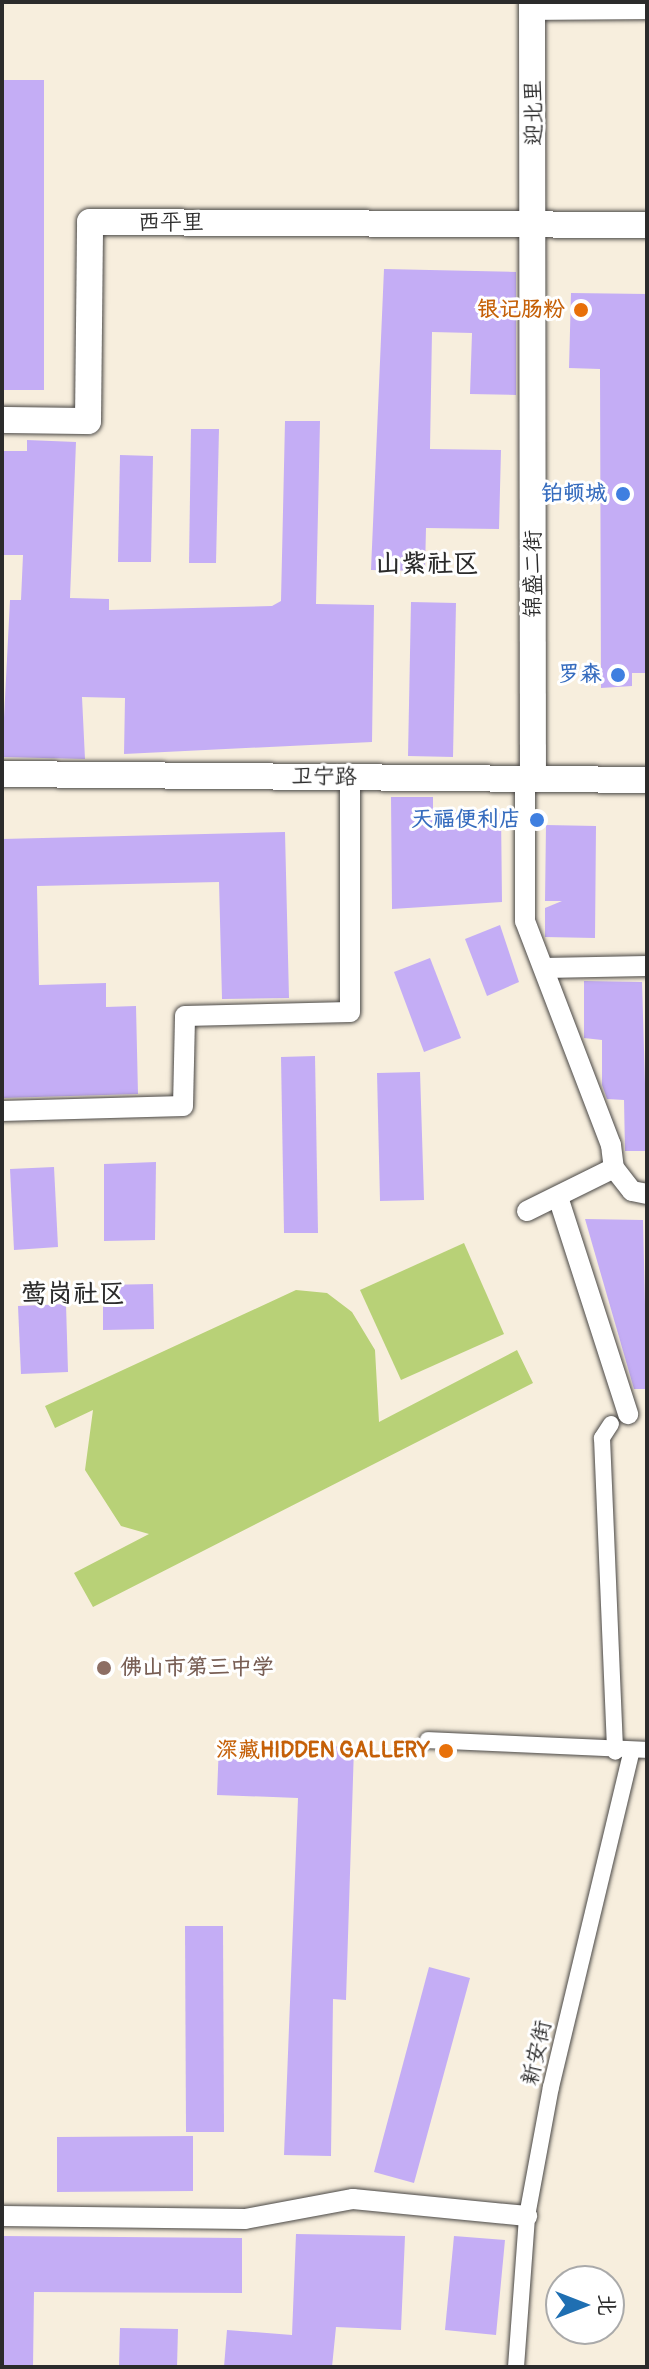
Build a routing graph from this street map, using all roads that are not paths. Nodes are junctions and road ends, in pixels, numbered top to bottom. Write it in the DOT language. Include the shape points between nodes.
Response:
graph roads {
  1 [pos="532,6"];
  2 [pos="647,9"];
  3 [pos="536,224"];
  4 [pos="647,225"];
  5 [pos="2,420"];
  6 [pos="2,774"];
  7 [pos="350,777"];
  8 [pos="529,779"];
  9 [pos="647,780"];
  10 [pos="647,966"];
  11 [pos="544,968"];
  12 [pos="2,1111"];
  13 [pos="614,1168"];
  14 [pos="647,1194"];
  15 [pos="559,1200"];
  16 [pos="527,1211"];
  17 [pos="620,1419"];
  18 [pos="428,1740"];
  19 [pos="631,1752"];
  20 [pos="2,2216"];
  21 [pos="527,2216"];
  22 [pos="516,2367"];
  1 -- 2 [label="street"];
  1 -- 3 [label="street, 迎北里"];
  3 -- 4 [label="street"];
  3 -- 5 [label="street, 西平里" via="90,222 88,421"];
  3 -- 8 [label="street, 锦盛二街"];
  6 -- 7 [label="street, 卫宁路"];
  7 -- 8 [label="street, 卫宁路"];
  7 -- 12 [label="street" via="350,1012 185,1016 183,1106"];
  8 -- 9 [label="street, 卫宁路"];
  8 -- 11 [label="street" via="525,921"];
  10 -- 11 [label="street"];
  11 -- 13 [label="street"];
  13 -- 14 [label="street" via="632,1191"];
  13 -- 15 [label="street"];
  15 -- 16 [label="street"];
  15 -- 17 [label="street"];
  17 -- 19 [label="street, 新安街" via="602,1438"];
  18 -- 19 [label="street"];
  19 -- 21 [label="street, 新安街"];
  20 -- 21 [label="street" via="245,2219 353,2199"];
  21 -- 22 [label="street, 新安街"];
}
